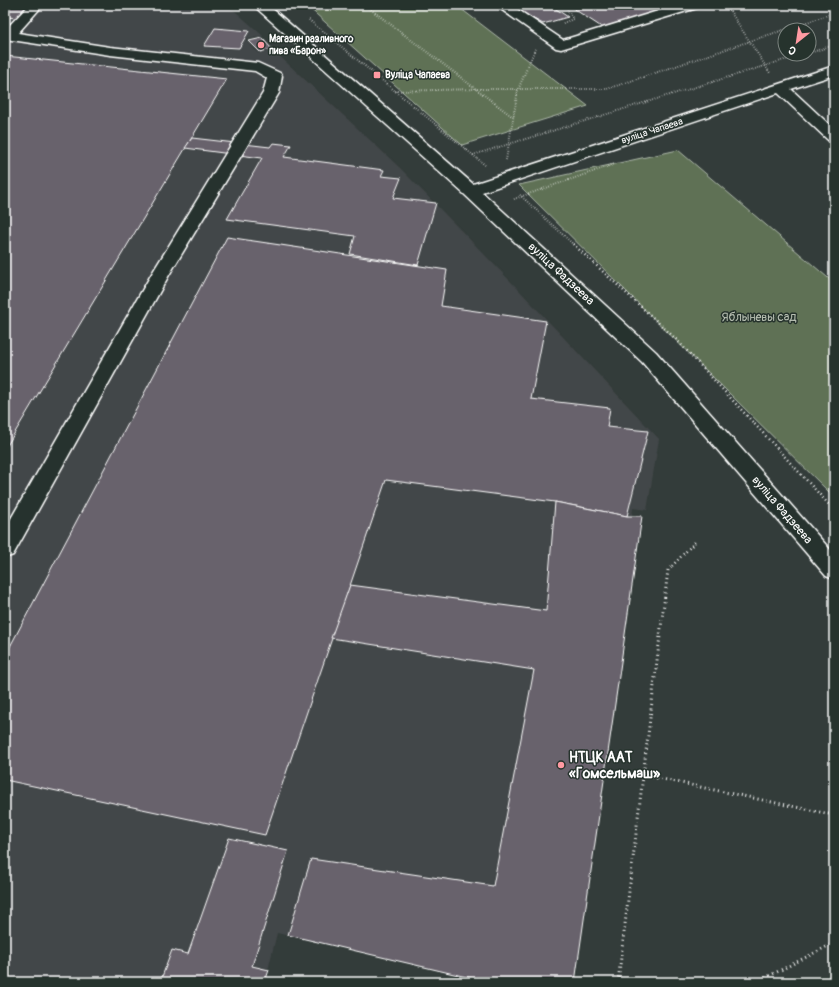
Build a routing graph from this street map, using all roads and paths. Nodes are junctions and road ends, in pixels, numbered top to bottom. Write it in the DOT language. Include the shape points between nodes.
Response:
graph roads {
  1 [pos="36,5"];
  2 [pos="260,5"];
  3 [pos="365,5"];
  4 [pos="502,5"];
  5 [pos="568,5"];
  6 [pos="692,5"];
  7 [pos="726,5"];
  8 [pos="834,13"];
  9 [pos="308,19"];
  10 [pos="542,32"];
  11 [pos="7,35"];
  12 [pos="834,45"];
  13 [pos="817,50"];
  14 [pos="778,62"];
  15 [pos="765,66"];
  16 [pos="834,70"];
  17 [pos="781,88"];
  18 [pos="476,89"];
  19 [pos="518,90"];
  20 [pos="395,92"];
  21 [pos="512,117"];
  22 [pos="834,137"];
  23 [pos="508,145"];
  24 [pos="473,155"];
  25 [pos="503,180"];
  26 [pos="470,190"];
  27 [pos="834,510"];
  28 [pos="696,541"];
  29 [pos="5,550"];
  30 [pos="832,564"];
  31 [pos="643,774"];
  32 [pos="834,815"];
  33 [pos="834,943"];
  34 [pos="618,982"];
  35 [pos="757,982"];
  1 -- 11 [label="street"];
  2 -- 26 [label="street, вуліца Фадзеева"];
  3 -- 18 [label="path"];
  4 -- 10 [label="street"];
  5 -- 10 [label="path" via="567,9 572,19"];
  6 -- 10 [label="street" via="561,45"];
  7 -- 15 [label="path"];
  8 -- 19 [label="path" via="607,89"];
  9 -- 20 [label="path"];
  10 -- 19 [label="path"];
  11 -- 29 [label="street" via="110,51 258,67 275,76 271,93 160,275"];
  12 -- 13 [label="path"];
  14 -- 15 [label="path"];
  15 -- 17 [label="path"];
  15 -- 23 [label="path"];
  16 -- 17 [label="street, вуліца Чапаева"];
  17 -- 22 [label="street"];
  17 -- 25 [label="street, вуліца Чапаева"];
  18 -- 19 [label="path"];
  18 -- 20 [label="path"];
  18 -- 21 [label="path"];
  19 -- 21 [label="path"];
  20 -- 24 [label="path"];
  21 -- 23 [label="path"];
  23 -- 24 [label="path"];
  23 -- 25 [label="path"];
  24 -- 25 [label="path"];
  25 -- 26 [label="street, вуліца Чапаева"];
  25 -- 27 [label="path" via="676,339"];
  26 -- 30 [label="street, вуліца Фадзеева" via="649,357"];
  28 -- 31 [label="path" via="668,570"];
  31 -- 32 [label="path"];
  31 -- 34 [label="path"];
  33 -- 35 [label="path"];
}
